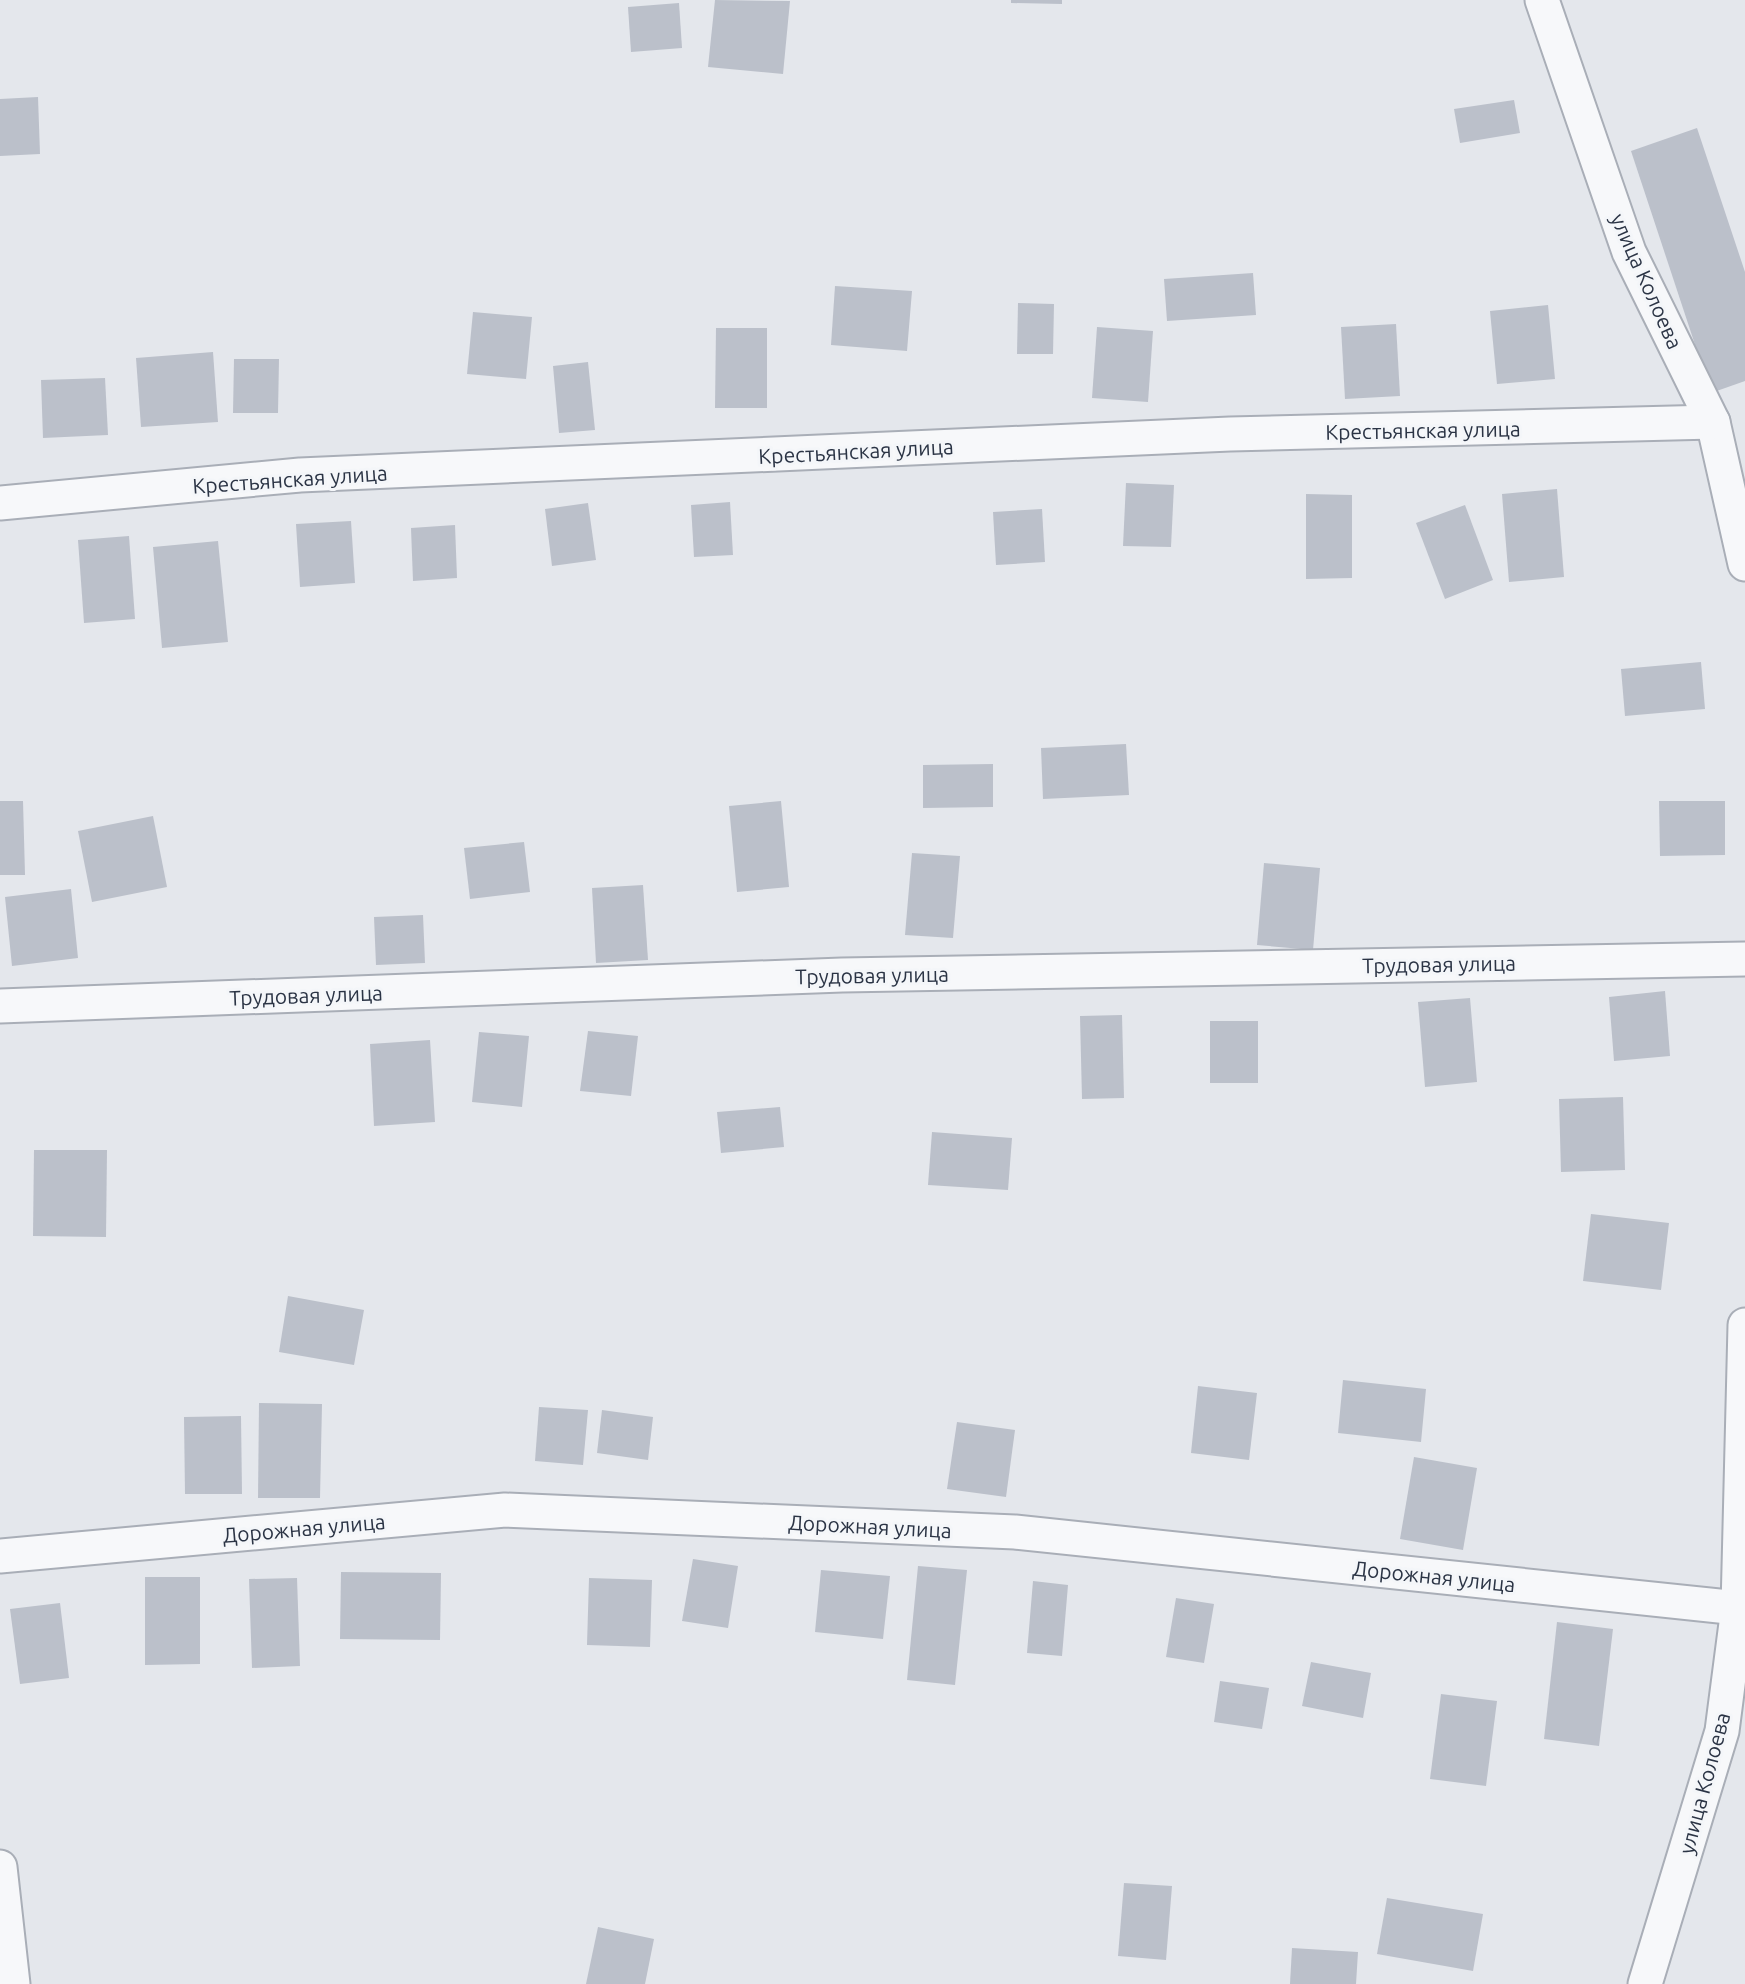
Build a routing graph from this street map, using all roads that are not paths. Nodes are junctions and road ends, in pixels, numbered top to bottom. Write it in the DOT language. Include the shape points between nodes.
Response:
graph roads {
  1 [pos="1542,0"];
  2 [pos="1713,422"];
  3 [pos="0,503"];
  4 [pos="1745,564"];
  5 [pos="1745,959"];
  6 [pos="0,1006"];
  7 [pos="1745,1325"];
  8 [pos="0,1556"];
  9 [pos="1738,1608"];
  10 [pos="0,1867"];
  11 [pos="13,1984"];
  12 [pos="1645,1984"];
  1 -- 2 [label="street, улица Колоева" via="1629,252"];
  2 -- 3 [label="street, Крестьянская улица" via="1230,434 300,475"];
  2 -- 4 [label="street, улица Колоева"];
  5 -- 6 [label="street, Трудовая улица" via="842,975"];
  7 -- 9 [label="street, улица Колоева"];
  8 -- 9 [label="street, Дорожная улица" via="505,1510 1015,1532"];
  9 -- 12 [label="street, улица Колоева" via="1723,1731"];
  10 -- 11 [label="street"];
}
